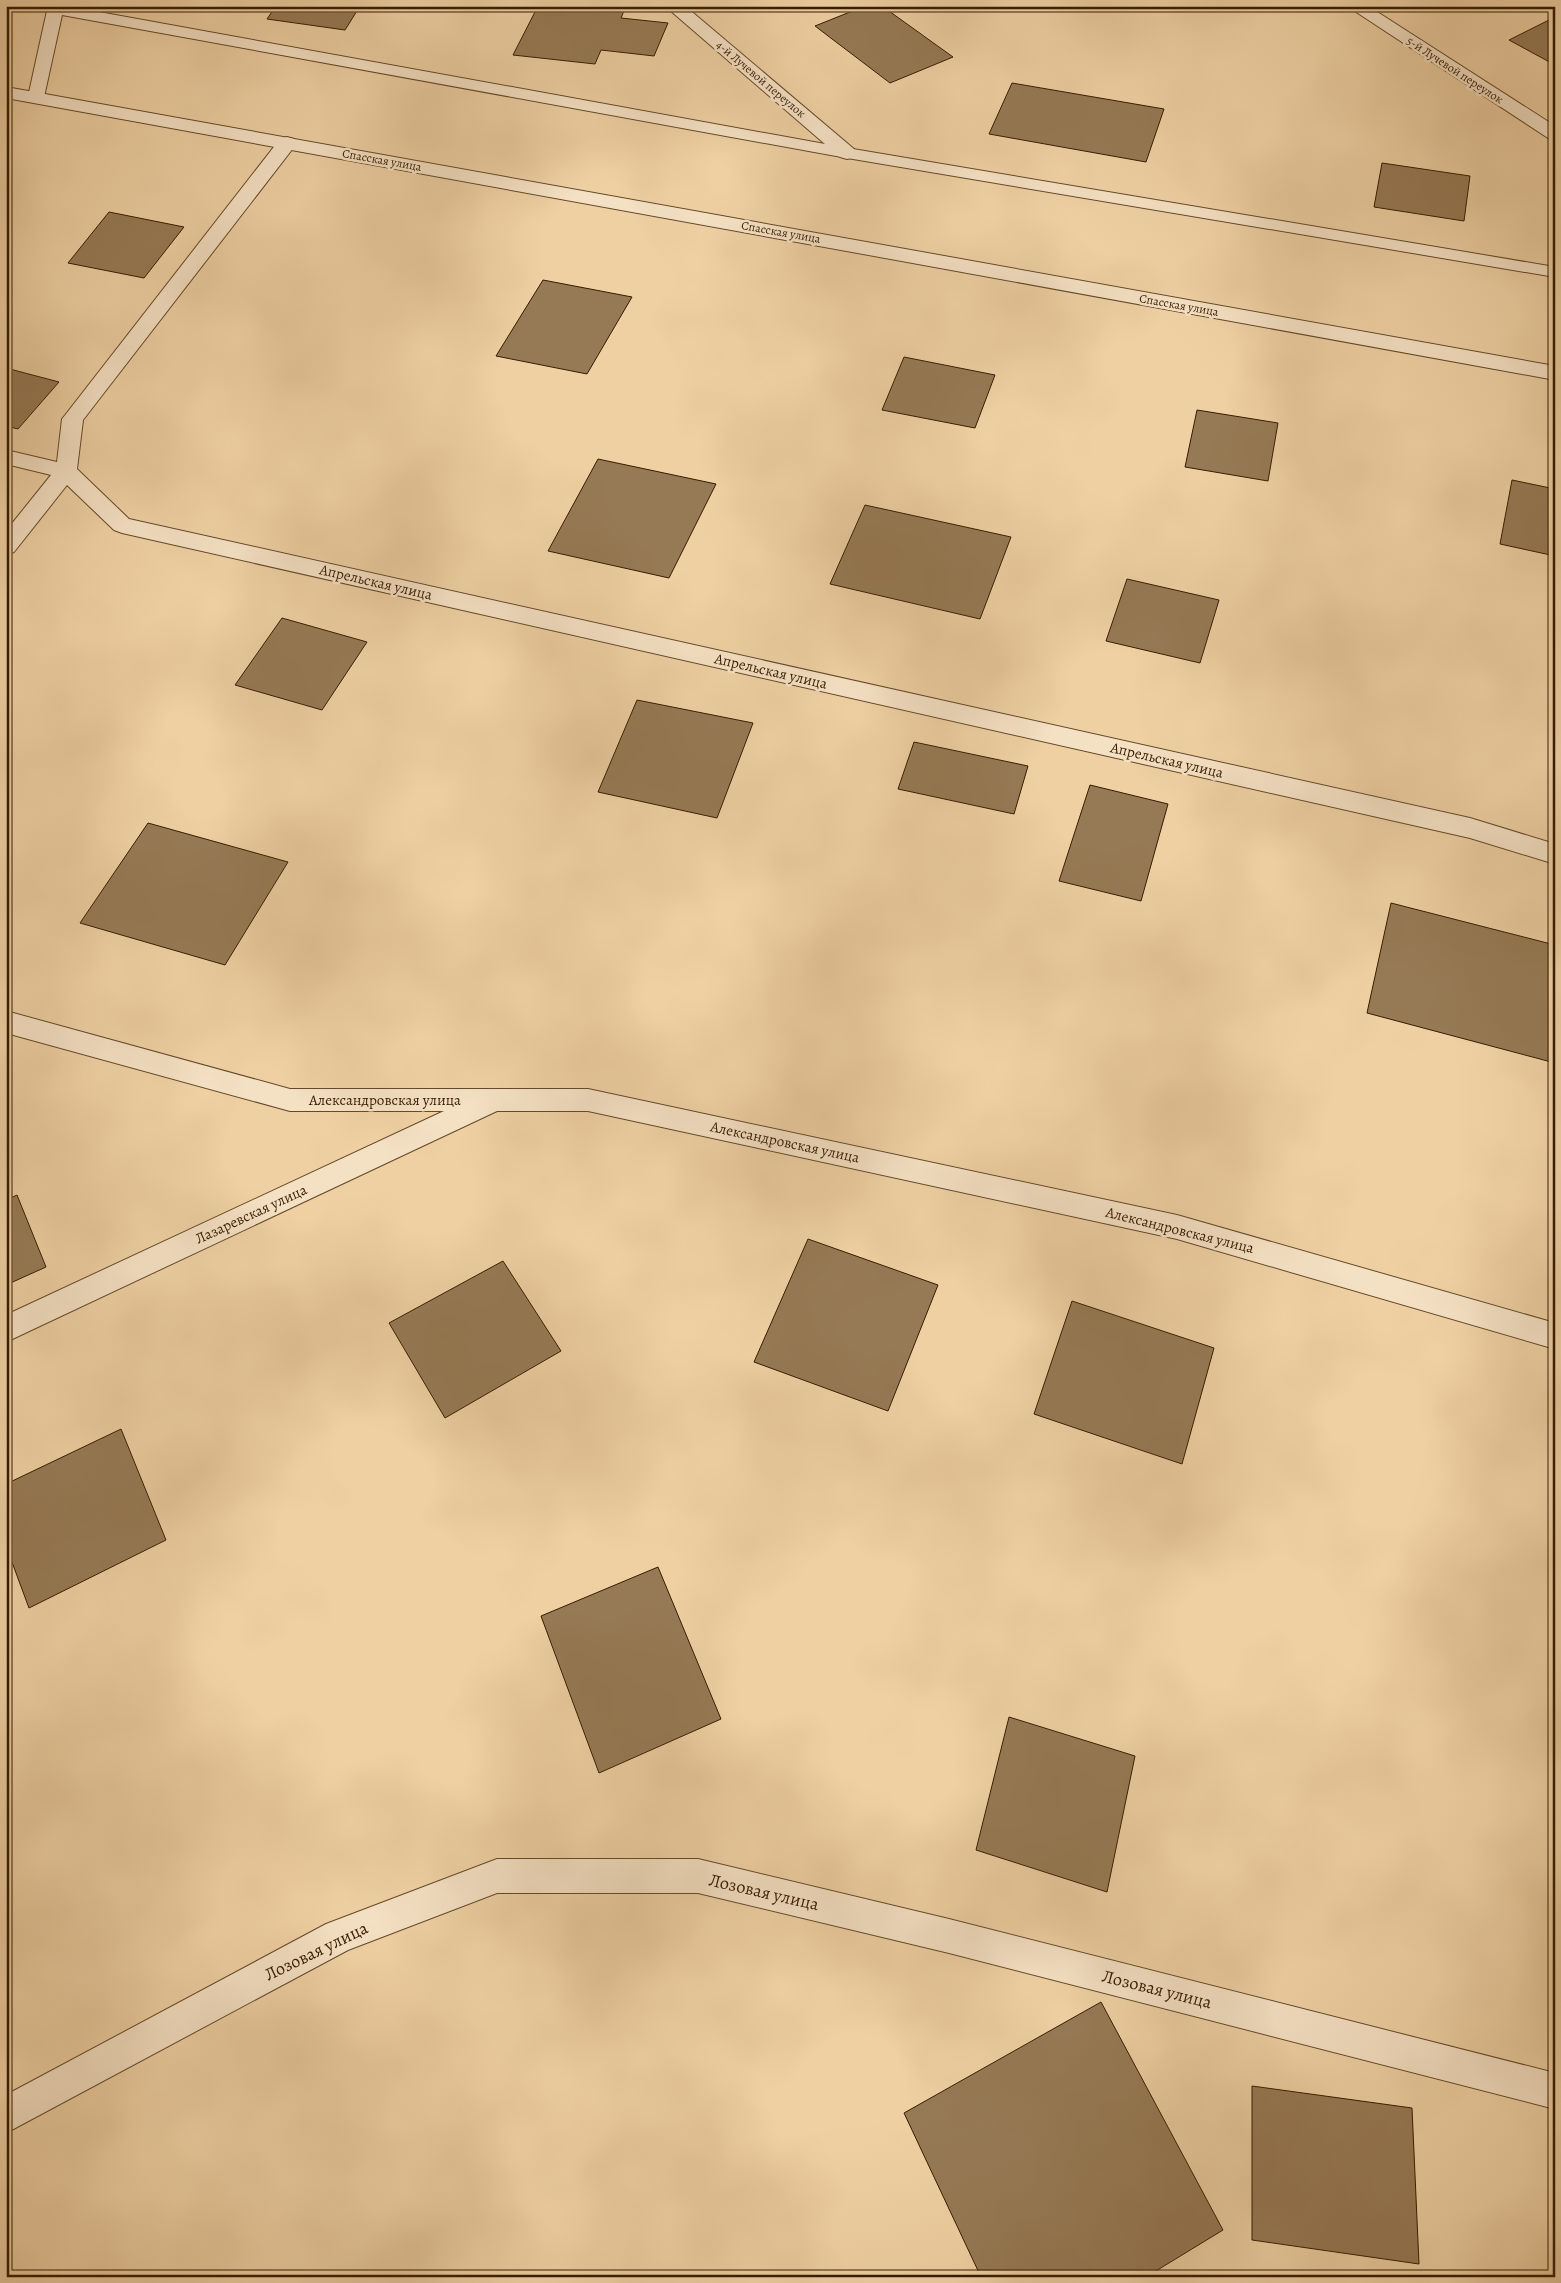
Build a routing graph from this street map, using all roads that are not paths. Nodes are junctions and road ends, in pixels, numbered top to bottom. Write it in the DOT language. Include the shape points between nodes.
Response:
graph roads {
  1 [pos="674,6"];
  2 [pos="1356,6"];
  3 [pos="55,7"];
  4 [pos="6,92"];
  5 [pos="36,97"];
  6 [pos="1555,134"];
  7 [pos="287,143"];
  8 [pos="847,153"];
  9 [pos="1555,272"];
  10 [pos="1555,373"];
  11 [pos="6,457"];
  12 [pos="66,471"];
  13 [pos="6,547"];
  14 [pos="1555,854"];
  15 [pos="6,1022"];
  16 [pos="496,1100"];
  17 [pos="6,1329"];
  18 [pos="1555,1336"];
  19 [pos="1555,2091"];
  20 [pos="6,2115"];
  1 -- 8 [label="street, 4-й Лучевой переулок"];
  2 -- 6 [label="street, 5-й Лучевой переулок"];
  3 -- 5 [label="lane"];
  3 -- 8 [label="lane"];
  4 -- 5 [label="street, Спасская улица"];
  5 -- 7 [label="street, Спасская улица"];
  7 -- 10 [label="street, Спасская улица"];
  7 -- 12 [label="street" via="73,419"];
  8 -- 9 [label="lane"];
  11 -- 12 [label="street"];
  12 -- 13 [label="street"];
  12 -- 14 [label="street, Апрельская улица" via="122,525 1460,826"];
  15 -- 16 [label="street, Александровская улица" via="290,1100"];
  16 -- 17 [label="street, Лазаревская улица"];
  16 -- 18 [label="street, Александровская улица" via="588,1100 1178,1226"];
  19 -- 20 [label="street, Лозовая улица" via="950,1936 698,1876 497,1876 338,1936"];
}
